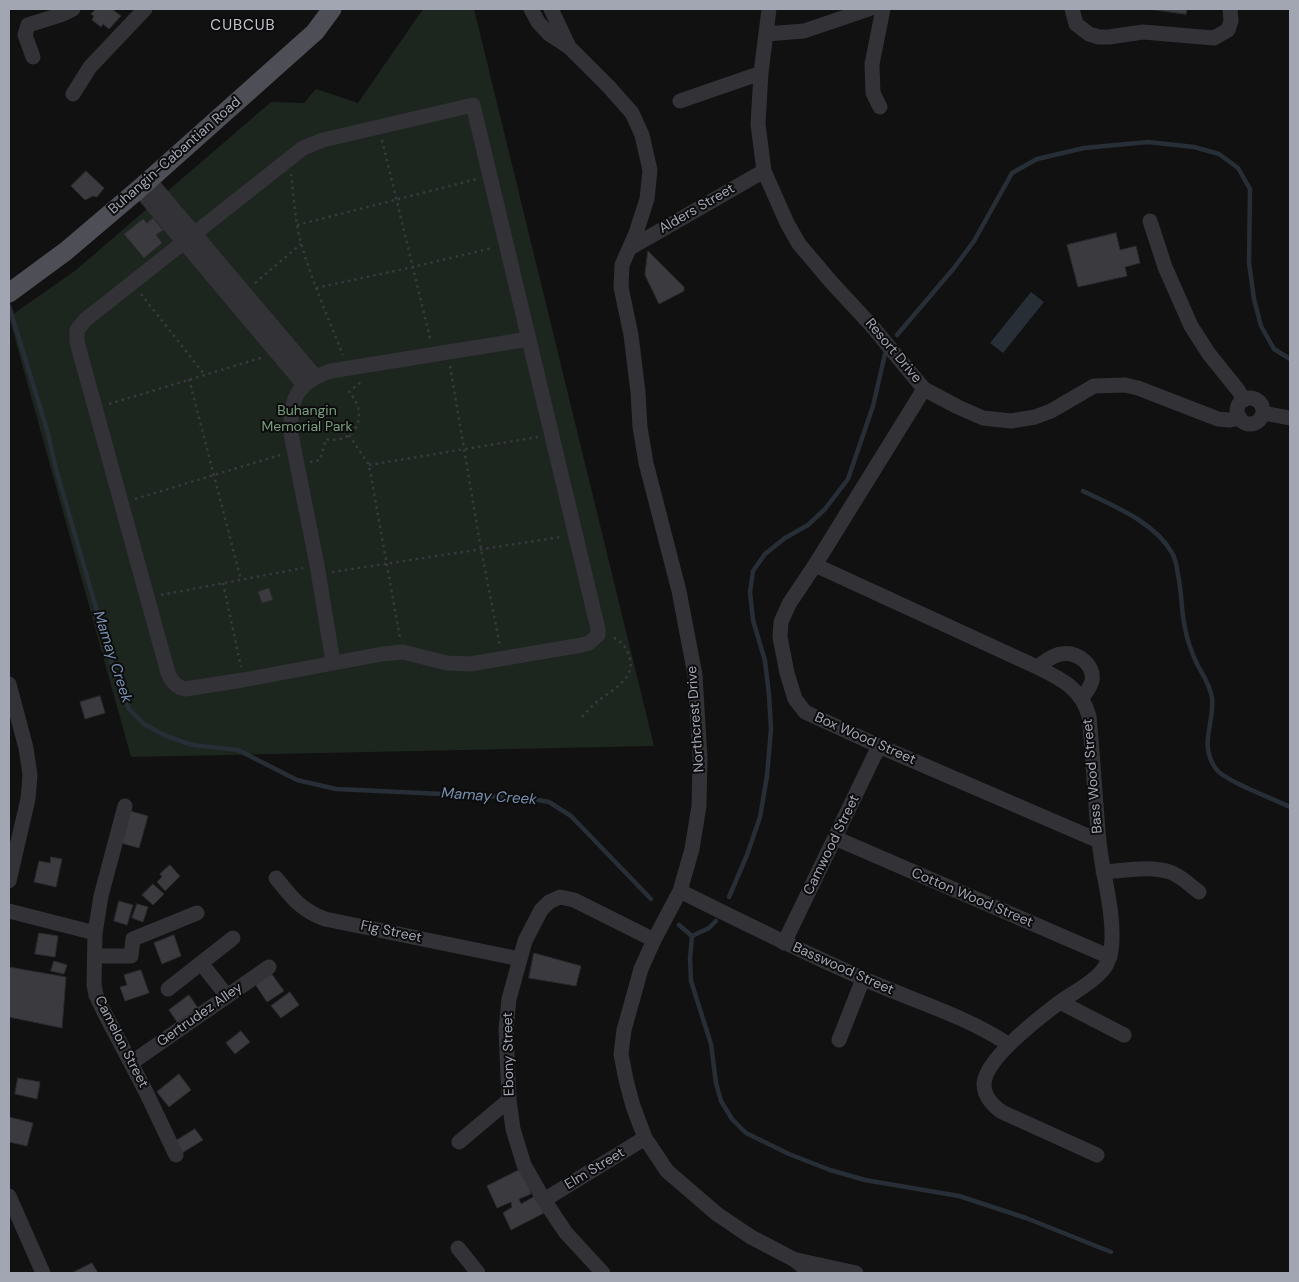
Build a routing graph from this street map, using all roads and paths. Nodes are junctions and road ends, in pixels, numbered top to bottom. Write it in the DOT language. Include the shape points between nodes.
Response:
graph roads {
  1 [pos="74,9"];
  2 [pos="145,9"];
  3 [pos="332,9"];
  4 [pos="531,9"];
  5 [pos="551,9"];
  6 [pos="769,9"];
  7 [pos="869,9"];
  8 [pos="883,9"];
  9 [pos="1072,9"];
  10 [pos="1230,9"];
  11 [pos="766,34"];
  12 [pos="569,47"];
  13 [pos="33,57"];
  14 [pos="761,73"];
  15 [pos="73,94"];
  16 [pos="680,100"];
  17 [pos="880,107"];
  18 [pos="379,127"];
  19 [pos="289,158"];
  20 [pos="764,171"];
  21 [pos="490,176"];
  22 [pos="144,184"];
  23 [pos="396,200"];
  24 [pos="1150,221"];
  25 [pos="297,225"];
  26 [pos="189,238"];
  27 [pos="301,244"];
  28 [pos="506,245"];
  29 [pos="630,248"];
  30 [pos="413,268"];
  31 [pos="133,283"];
  32 [pos="316,288"];
  33 [pos="235,289"];
  34 [pos="9,294"];
  35 [pos="268,331"];
  36 [pos="529,339"];
  37 [pos="278,353"];
  38 [pos="441,353"];
  39 [pos="348,368"];
  40 [pos="204,375"];
  41 [pos="189,379"];
  42 [pos="310,381"];
  43 [pos="924,389"];
  44 [pos="349,392"];
  45 [pos="1244,400"];
  46 [pos="95,408"];
  47 [pos="1263,413"];
  48 [pos="1240,418"];
  49 [pos="1290,418"];
  50 [pos="552,435"];
  51 [pos="349,436"];
  52 [pos="464,450"];
  53 [pos="295,458"];
  54 [pos="369,465"];
  55 [pos="214,475"];
  56 [pos="122,503"];
  57 [pos="576,535"];
  58 [pos="481,549"];
  59 [pos="387,564"];
  60 [pos="815,565"];
  61 [pos="317,570"];
  62 [pos="241,580"];
  63 [pos="222,583"];
  64 [pos="147,598"];
  65 [pos="598,635"];
  66 [pos="402,652"];
  67 [pos="502,658"];
  68 [pos="334,662"];
  69 [pos="1037,667"];
  70 [pos="243,680"];
  71 [pos="9,684"];
  72 [pos="1082,698"];
  73 [pos="582,717"];
  74 [pos="879,746"];
  75 [pos="125,806"];
  76 [pos="834,838"];
  77 [pos="1099,841"];
  78 [pos="1103,872"];
  79 [pos="276,878"];
  80 [pos="9,881"];
  81 [pos="680,891"];
  82 [pos="1199,892"];
  83 [pos="9,911"];
  84 [pos="197,913"];
  85 [pos="95,933"];
  86 [pos="232,938"];
  87 [pos="654,940"];
  88 [pos="784,943"];
  89 [pos="95,956"];
  90 [pos="1110,957"];
  91 [pos="520,959"];
  92 [pos="201,964"];
  93 [pos="269,967"];
  94 [pos="863,979"];
  95 [pos="168,990"];
  96 [pos="228,996"];
  97 [pos="1060,1002"];
  98 [pos="1124,1035"];
  99 [pos="839,1040"];
  100 [pos="1008,1044"];
  101 [pos="131,1062"];
  102 [pos="509,1100"];
  103 [pos="645,1138"];
  104 [pos="459,1142"];
  105 [pos="176,1155"];
  106 [pos="1097,1155"];
  107 [pos="9,1196"];
  108 [pos="544,1200"];
  109 [pos="458,1248"];
  110 [pos="795,1260"];
  111 [pos="43,1273"];
  112 [pos="478,1273"];
  113 [pos="603,1273"];
  114 [pos="810,1273"];
  115 [pos="856,1273"];
  1 -- 13 [label="street" via="28,25 25,35"];
  2 -- 15 [label="street" via="90,67"];
  3 -- 22 [label="main road, Buhangin-Cabantian Road" via="315,32"];
  4 -- 12 [label="street, Northcrest Drive" via="549,34"];
  5 -- 12 [label="street, Northcrest Drive"];
  6 -- 11 [label="street, Resort Drive"];
  7 -- 11 [label="street" via="804,31"];
  8 -- 17 [label="street" via="872,64 873,93"];
  9 -- 10 [label="street" via="1076,24 1099,37 1143,32 1214,38 1228,30"];
  11 -- 14 [label="street, Resort Drive"];
  12 -- 29 [label="street, Northcrest Drive" via="632,113 642,135 650,170 648,190"];
  14 -- 16 [label="street"];
  14 -- 20 [label="street, Resort Drive" via="758,124"];
  18 -- 19 [label="street" via="313,143"];
  18 -- 21 [label="street" via="473,104"];
  18 -- 23 [label="path"];
  19 -- 25 [label="path"];
  19 -- 26 [label="street"];
  20 -- 29 [label="street, Alders Street"];
  20 -- 43 [label="street, Resort Drive" via="799,244"];
  21 -- 23 [label="path"];
  21 -- 28 [label="street"];
  22 -- 26 [label="street"];
  22 -- 34 [label="main road, Buhangin-Cabantian Road" via="66,251"];
  23 -- 25 [label="path"];
  23 -- 30 [label="path"];
  24 -- 45 [label="street" via="1165,267 1191,326"];
  25 -- 27 [label="path"];
  26 -- 31 [label="street"];
  26 -- 33 [label="street"];
  27 -- 32 [label="path"];
  27 -- 33 [label="path"];
  28 -- 30 [label="path"];
  28 -- 36 [label="street"];
  29 -- 81 [label="street, Northcrest Drive" via="622,265 621,287 631,335 640,427 679,591 695,675 699,806 692,849"];
  30 -- 32 [label="path"];
  30 -- 38 [label="path"];
  31 -- 40 [label="path"];
  31 -- 46 [label="street" via="77,330 77,342"];
  32 -- 39 [label="path"];
  33 -- 35 [label="street"];
  35 -- 37 [label="street"];
  35 -- 42 [label="street"];
  36 -- 38 [label="street"];
  36 -- 50 [label="street"];
  37 -- 40 [label="path"];
  37 -- 42 [label="street"];
  38 -- 39 [label="street"];
  38 -- 52 [label="path"];
  39 -- 42 [label="street"];
  40 -- 41 [label="path"];
  41 -- 46 [label="path"];
  41 -- 55 [label="path"];
  42 -- 53 [label="street" via="297,394 292,405 290,419"];
  43 -- 48 [label="street, Resort Drive" via="983,418 1011,421 1035,417 1094,386 1110,384 1138,388 1218,419"];
  43 -- 60 [label="street, Box Wood Street"];
  44 -- 51 [label="path" via="359,406 360,414"];
  45 -- 47 [label="street" via="1258,400 1263,406"];
  45 -- 48 [label="street" via="1238,408"];
  46 -- 56 [label="street"];
  47 -- 48 [label="street" via="1251,423"];
  47 -- 49 [label="street"];
  50 -- 52 [label="path"];
  50 -- 57 [label="street"];
  51 -- 53 [label="path" via="326,440 320,460"];
  51 -- 54 [label="path"];
  52 -- 54 [label="path"];
  52 -- 58 [label="path"];
  53 -- 55 [label="path"];
  53 -- 61 [label="street"];
  54 -- 59 [label="path"];
  55 -- 56 [label="path"];
  55 -- 62 [label="path"];
  56 -- 64 [label="street"];
  57 -- 58 [label="path"];
  57 -- 65 [label="street"];
  58 -- 59 [label="path"];
  58 -- 67 [label="path"];
  59 -- 61 [label="path"];
  59 -- 66 [label="path"];
  60 -- 69 [label="street"];
  60 -- 74 [label="street, Box Wood Street" via="781,622 780,637 795,699 806,712"];
  61 -- 62 [label="path"];
  61 -- 68 [label="street"];
  62 -- 63 [label="path"];
  63 -- 64 [label="path"];
  63 -- 70 [label="path"];
  64 -- 70 [label="street" via="174,684 185,688"];
  65 -- 67 [label="street" via="582,645"];
  65 -- 73 [label="path" via="620,642 630,656 631,664 623,682"];
  66 -- 67 [label="street" via="446,663 470,664"];
  66 -- 68 [label="street"];
  68 -- 70 [label="street"];
  69 -- 72 [label="street" via="1064,682"];
  69 -- 72 [label="street" via="1054,655 1063,653 1081,658 1088,664 1092,680"];
  71 -- 80 [label="street" via="30,775 28,799"];
  72 -- 77 [label="street, Bass Wood Street" via="1089,716"];
  74 -- 76 [label="street, Camwood Street"];
  74 -- 77 [label="street, Box Wood Street"];
  75 -- 85 [label="street, Camelon Street" via="101,896"];
  76 -- 88 [label="street, Camwood Street"];
  76 -- 90 [label="street, Cotton Wood Street"];
  77 -- 78 [label="street, Bass Wood Street"];
  78 -- 82 [label="street" via="1155,869 1170,872"];
  78 -- 90 [label="street, Bass Wood Street" via="1111,920"];
  79 -- 91 [label="street, Fig Street" via="298,904 325,919"];
  81 -- 87 [label="street, Northcrest Drive"];
  81 -- 88 [label="street, Basswood Street"];
  83 -- 85 [label="street"];
  84 -- 89 [label="street" via="133,939 130,956"];
  85 -- 89 [label="street, Camelon Street"];
  86 -- 92 [label="street"];
  87 -- 91 [label="street, Ebony Street" via="574,900 560,897 541,910"];
  87 -- 103 [label="street, Northcrest Drive" via="641,969 624,1030 622,1054 633,1106"];
  88 -- 94 [label="street, Basswood Street"];
  89 -- 101 [label="street, Camelon Street" via="96,994"];
  90 -- 97 [label="street" via="1103,970 1088,984"];
  91 -- 102 [label="street, Ebony Street" via="509,999 506,1030"];
  92 -- 95 [label="street"];
  92 -- 96 [label="street"];
  93 -- 96 [label="street, Gertrudez Alley"];
  94 -- 99 [label="street"];
  94 -- 100 [label="street, Basswood Street" via="978,1027"];
  96 -- 101 [label="street, Gertrudez Alley"];
  97 -- 98 [label="street"];
  97 -- 100 [label="street"];
  100 -- 106 [label="street" via="984,1083 985,1092 994,1106"];
  101 -- 105 [label="street, Camelon Street"];
  102 -- 104 [label="street"];
  102 -- 108 [label="street, Ebony Street" via="513,1130 524,1165"];
  103 -- 108 [label="street, Elm Street"];
  103 -- 110 [label="street, Northcrest Drive" via="667,1171 717,1214 751,1237"];
  107 -- 111 [label="street"];
  108 -- 113 [label="street, Ebony Street" via="566,1233"];
  109 -- 112 [label="street"];
  110 -- 114 [label="street, Northcrest Drive"];
  110 -- 115 [label="street"];
}
